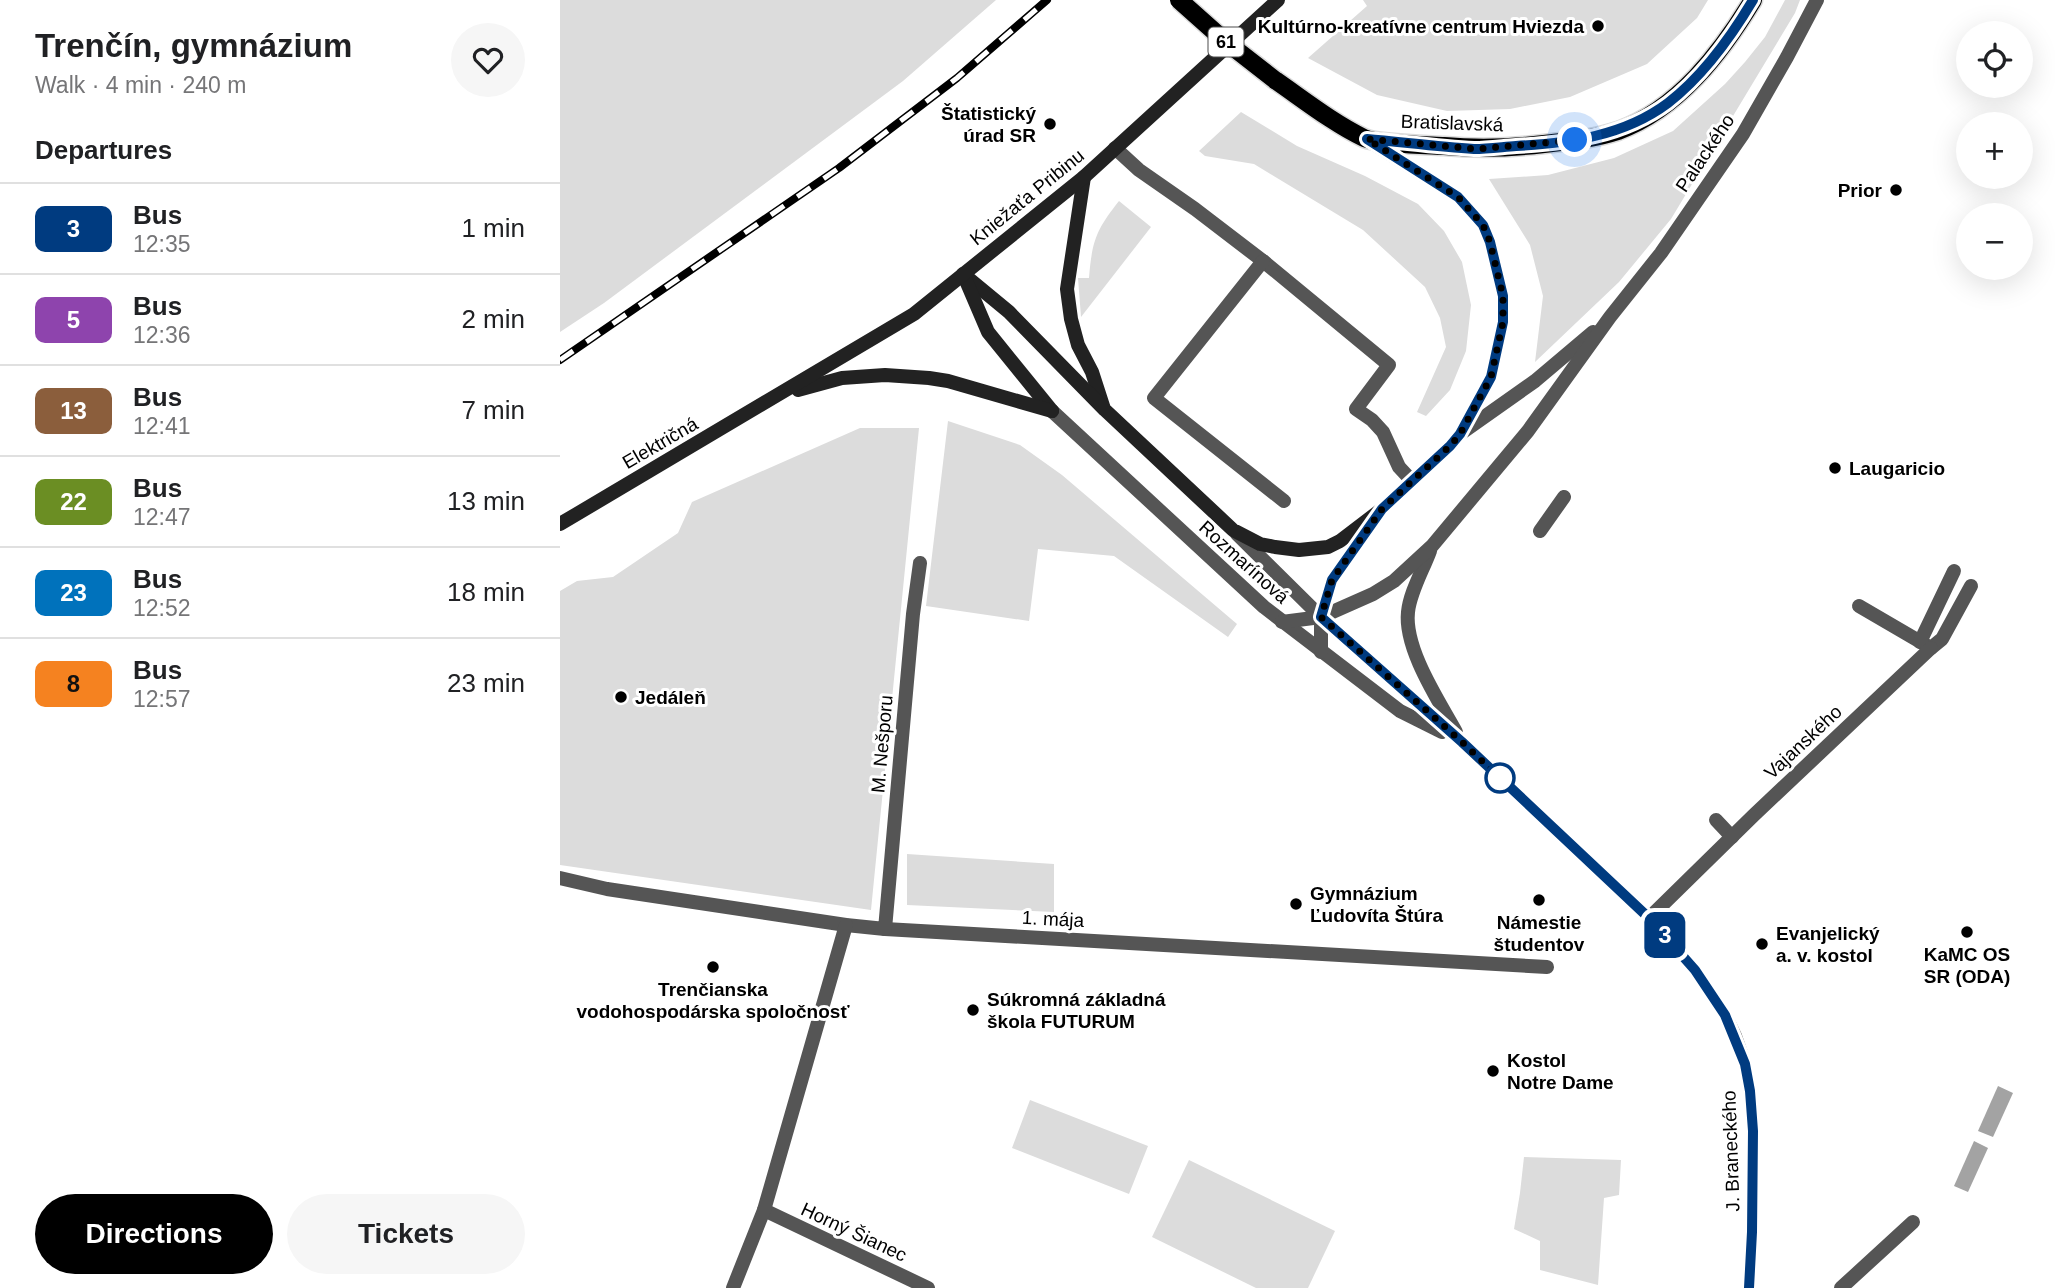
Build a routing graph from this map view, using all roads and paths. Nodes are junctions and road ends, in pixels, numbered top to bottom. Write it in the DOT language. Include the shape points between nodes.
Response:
graph roads {
  1 [pos="1180,0"];
  2 [pos="1278,0"];
  3 [pos="1753,0"];
  4 [pos="1817,0"];
  5 [pos="1367,139"];
  6 [pos="1115,148"];
  7 [pos="1084,177"];
  8 [pos="1263,261"];
  9 [pos="963,274"];
  10 [pos="1610,317"];
  11 [pos="780,395"];
  12 [pos="1105,410"];
  13 [pos="1052,411"];
  14 [pos="1460,434"];
  15 [pos="1412,481"];
  16 [pos="1564,497"];
  17 [pos="1283,500"];
  18 [pos="1382,509"];
  19 [pos="560,524"];
  20 [pos="1233,530"];
  21 [pos="1540,531"];
  22 [pos="1432,546"];
  23 [pos="920,563"];
  24 [pos="1954,571"];
  25 [pos="1971,586"];
  26 [pos="1859,606"];
  27 [pos="1321,617"];
  28 [pos="1282,622"];
  29 [pos="1925,645"];
  30 [pos="1321,652"];
  31 [pos="1462,742"];
  32 [pos="1716,820"];
  33 [pos="1732,836"];
  34 [pos="560,878"];
  35 [pos="1649,918"];
  36 [pos="846,925"];
  37 [pos="885,929"];
  38 [pos="1547,967"];
  39 [pos="764,1210"];
  40 [pos="1913,1222"];
  41 [pos="733,1288"];
  42 [pos="928,1288"];
  43 [pos="1749,1288"];
  44 [pos="1840,1288"];
  1 -- 5 [label="main road, Bratislavská / 61, bridge" via="1275,80"];
  2 -- 6 [label="main road, Kniežaťa Pribinu"];
  3 -- 5 [label="main road, Bratislavská / 61" via="1719,51 1686,87 1652,114 1617,131 1575,140 1477,149"];
  4 -- 10 [label="street, Palackého" via="1743,134 1661,253"];
  5 -- 14 [label="main road" via="1458,197 1483,225 1490,242 1503,296 1503,322 1491,377"];
  6 -- 7 [label="main road, Kniežaťa Pribinu"];
  6 -- 8 [label="street"];
  7 -- 9 [label="main road, Kniežaťa Pribinu"];
  7 -- 12 [label="main road" via="1067,289 1078,345"];
  8 -- 15 [label="street" via="1389,365 1356,409 1383,432 1399,467"];
  8 -- 17 [label="street" via="1154,398"];
  9 -- 11 [label="main road, Kniežaťa Pribinu" via="914,314"];
  9 -- 12 [label="main road" via="1009,312"];
  9 -- 13 [label="main road" via="988,332"];
  10 -- 14 [label="street, Palackého" via="1535,381"];
  10 -- 22 [label="street, Palackého" via="1528,431"];
  11 -- 13 [label="main road" via="842,378 885,375 948,381"];
  11 -- 19 [label="main road, Električná"];
  12 -- 20 [label="main road"];
  13 -- 28 [label="street, Rozmarínová"];
  14 -- 15 [label="main road"];
  15 -- 18 [label="main road"];
  16 -- 21 [label="street"];
  18 -- 20 [label="main road" via="1340,541 1312,550 1260,544"];
  18 -- 27 [label="street" via="1332,580"];
  20 -- 27 [label="street, Rozmarínová"];
  22 -- 27 [label="street, Palackého" via="1394,581"];
  22 -- 31 [label="street, Palackého" via="1408,613 1411,639 1420,668"];
  23 -- 37 [label="street, M. Nešporu"];
  24 -- 29 [label="street"];
  25 -- 29 [label="street, Vajanského" via="1941,639"];
  26 -- 29 [label="street"];
  27 -- 28 [label="street, Palackého"];
  27 -- 30 [label="street"];
  27 -- 31 [label="street, Rozmarínová"];
  28 -- 30 [label="street, Rozmarínová"];
  29 -- 33 [label="street, Vajanského"];
  30 -- 31 [label="street, Rozmarínová" via="1400,711"];
  31 -- 35 [label="street, Rozmarínová"];
  32 -- 33 [label="street"];
  33 -- 35 [label="street, Vajanského"];
  34 -- 36 [label="street, 1. mája"];
  35 -- 43 [label="street, J. Braneckého" via="1695,970 1725,1015 1745,1064 1753,1131"];
  36 -- 37 [label="street, 1. mája"];
  36 -- 39 [label="street"];
  37 -- 38 [label="street, 1. mája"];
  39 -- 41 [label="street"];
  39 -- 42 [label="street, Horný Šianec"];
  40 -- 44 [label="street"];
}
